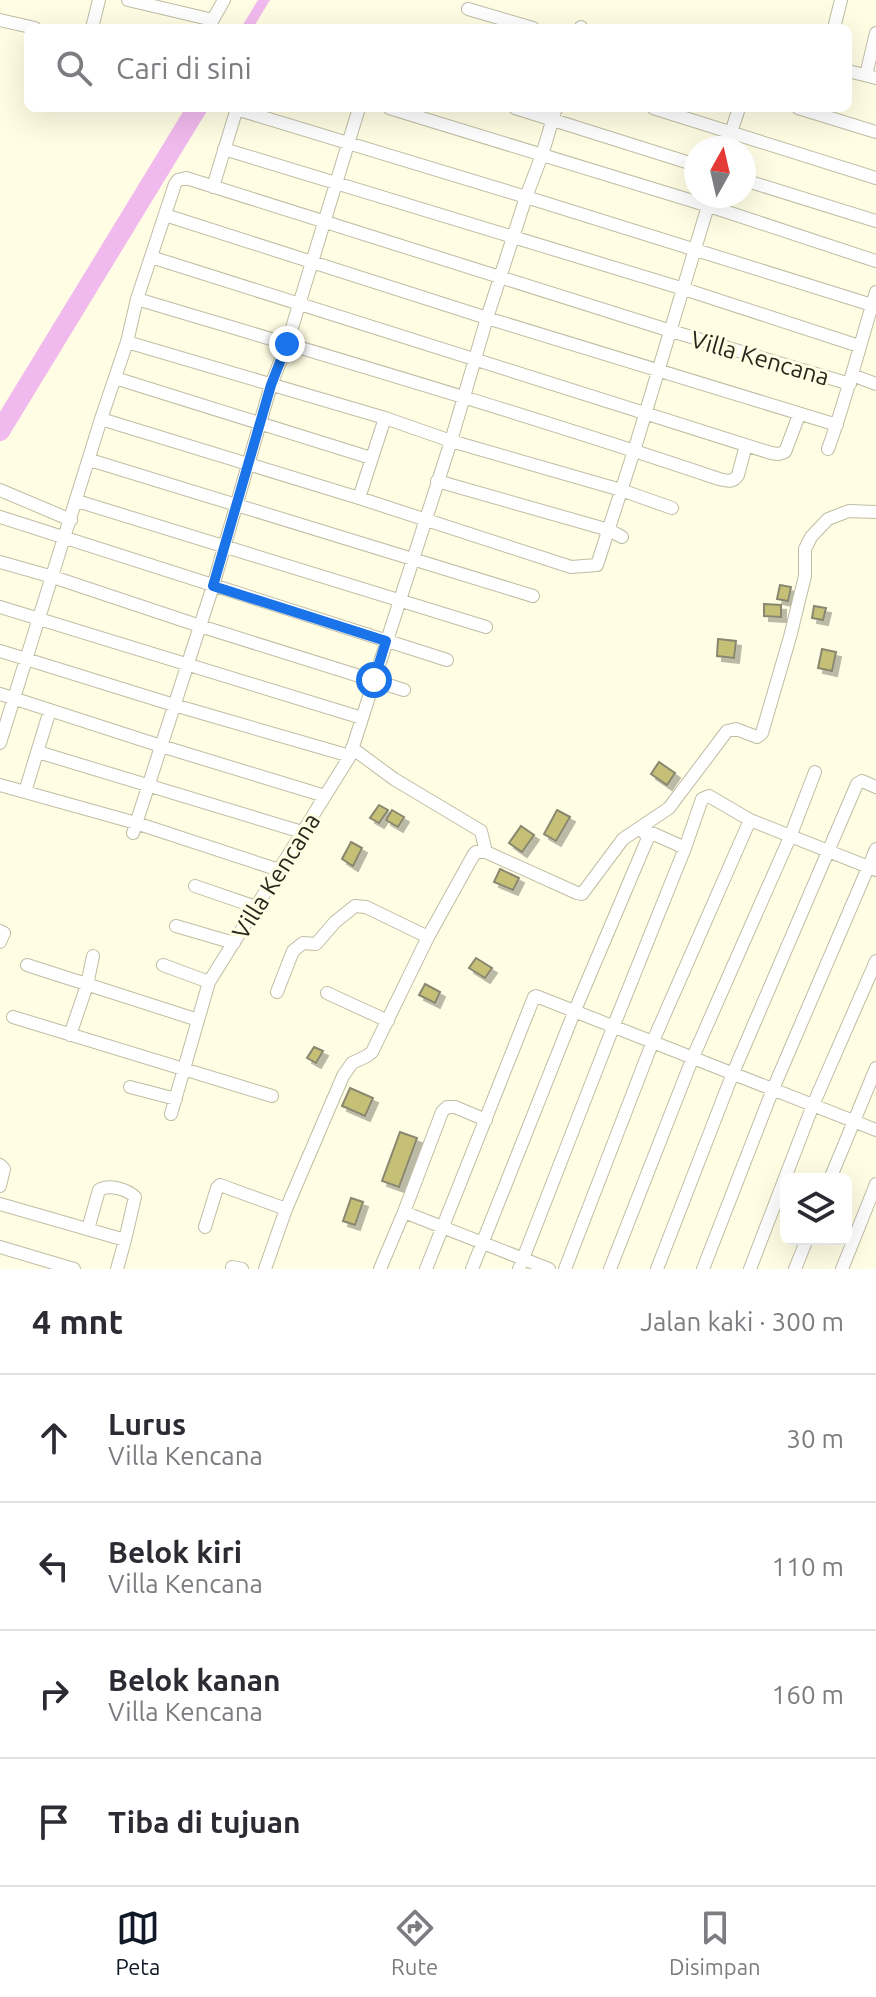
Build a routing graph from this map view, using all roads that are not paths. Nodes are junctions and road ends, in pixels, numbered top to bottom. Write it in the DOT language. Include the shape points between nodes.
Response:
graph roads {
  1 [pos="99,0"];
  2 [pos="128,0"];
  3 [pos="224,0"];
  4 [pos="841,0"];
  5 [pos="468,9"];
  6 [pos="0,20"];
  7 [pos="93,24"];
  8 [pos="211,24"];
  9 [pos="519,24"];
  10 [pos="835,24"];
  11 [pos="24,25"];
  12 [pos="876,33"];
  13 [pos="871,77"];
  14 [pos="235,112"];
  15 [pos="246,112"];
  16 [pos="358,112"];
  17 [pos="402,112"];
  18 [pos="666,112"];
  19 [pos="738,112"];
  20 [pos="811,112"];
  21 [pos="554,114"];
  22 [pos="732,132"];
  23 [pos="876,132"];
  24 [pos="730,136"];
  25 [pos="348,143"];
  26 [pos="224,149"];
  27 [pos="542,155"];
  28 [pos="684,161"];
  29 [pos="876,178"];
  30 [pos="336,184"];
  31 [pos="756,184"];
  32 [pos="213,187"];
  33 [pos="684,194"];
  34 [pos="526,197"];
  35 [pos="708,208"];
  36 [pos="729,208"];
  37 [pos="165,215"];
  38 [pos="876,221"];
  39 [pos="323,222"];
  40 [pos="513,238"];
  41 [pos="695,251"];
  42 [pos="151,257"];
  43 [pos="876,261"];
  44 [pos="311,263"];
  45 [pos="501,278"];
  46 [pos="684,289"];
  47 [pos="137,299"];
  48 [pos="874,299"];
  49 [pos="299,304"];
  50 [pos="487,318"];
  51 [pos="671,331"];
  52 [pos="127,342"];
  53 [pos="287,344"];
  54 [pos="859,346"];
  55 [pos="474,360"];
  56 [pos="658,371"];
  57 [pos="115,378"];
  58 [pos="851,380"];
  59 [pos="876,384"];
  60 [pos="271,385"];
  61 [pos="463,398"];
  62 [pos="646,413"];
  63 [pos="799,415"];
  64 [pos="385,418"];
  65 [pos="101,419"];
  66 [pos="260,423"];
  67 [pos="837,425"];
  68 [pos="451,441"];
  69 [pos="746,445"];
  70 [pos="828,449"];
  71 [pos="634,451"];
  72 [pos="371,458"];
  73 [pos="90,460"];
  74 [pos="248,464"];
  75 [pos="437,481"];
  76 [pos="0,490"];
  77 [pos="621,490"];
  78 [pos="359,498"];
  79 [pos="77,501"];
  80 [pos="236,505"];
  81 [pos="672,508"];
  82 [pos="876,512"];
  83 [pos="0,517"];
  84 [pos="71,520"];
  85 [pos="424,520"];
  86 [pos="609,530"];
  87 [pos="622,537"];
  88 [pos="65,538"];
  89 [pos="224,546"];
  90 [pos="413,560"];
  91 [pos="0,562"];
  92 [pos="53,577"];
  93 [pos="213,586"];
  94 [pos="533,596"];
  95 [pos="400,600"];
  96 [pos="0,607"];
  97 [pos="39,619"];
  98 [pos="200,626"];
  99 [pos="486,627"];
  100 [pos="386,641"];
  101 [pos="0,651"];
  102 [pos="27,659"];
  103 [pos="447,660"];
  104 [pos="188,664"];
  105 [pos="374,680"];
  106 [pos="404,690"];
  107 [pos="0,694"];
  108 [pos="14,698"];
  109 [pos="174,705"];
  110 [pos="50,710"];
  111 [pos="362,718"];
  112 [pos="0,740"];
  113 [pos="161,746"];
  114 [pos="38,752"];
  115 [pos="351,752"];
  116 [pos="815,772"];
  117 [pos="149,784"];
  118 [pos="0,785"];
  119 [pos="876,787"];
  120 [pos="25,792"];
  121 [pos="325,796"];
  122 [pos="750,820"];
  123 [pos="134,828"];
  124 [pos="302,832"];
  125 [pos="633,833"];
  126 [pos="650,833"];
  127 [pos="790,837"];
  128 [pos="685,848"];
  129 [pos="876,849"];
  130 [pos="486,852"];
  131 [pos="829,852"];
  132 [pos="873,868"];
  133 [pos="279,870"];
  134 [pos="195,886"];
  135 [pos="256,907"];
  136 [pos="176,926"];
  137 [pos="0,931"];
  138 [pos="428,937"];
  139 [pos="0,942"];
  140 [pos="234,943"];
  141 [pos="93,956"];
  142 [pos="876,961"];
  143 [pos="27,965"];
  144 [pos="163,965"];
  145 [pos="209,982"];
  146 [pos="87,985"];
  147 [pos="277,992"];
  148 [pos="327,993"];
  149 [pos="575,1010"];
  150 [pos="13,1017"];
  151 [pos="198,1020"];
  152 [pos="388,1021"];
  153 [pos="614,1025"];
  154 [pos="70,1035"];
  155 [pos="653,1041"];
  156 [pos="693,1057"];
  157 [pos="876,1068"];
  158 [pos="185,1069"];
  159 [pos="733,1073"];
  160 [pos="130,1087"];
  161 [pos="773,1089"];
  162 [pos="272,1096"];
  163 [pos="176,1099"];
  164 [pos="813,1105"];
  165 [pos="171,1114"];
  166 [pos="486,1120"];
  167 [pos="853,1121"];
  168 [pos="876,1130"];
  169 [pos="0,1165"];
  170 [pos="832,1173"];
  171 [pos="876,1184"];
  172 [pos="0,1186"];
  173 [pos="0,1204"];
  174 [pos="286,1209"];
  175 [pos="404,1212"];
  176 [pos="205,1227"];
  177 [pos="443,1227"];
  178 [pos="88,1229"];
  179 [pos="125,1240"];
  180 [pos="482,1243"];
  181 [pos="805,1245"];
  182 [pos="0,1247"];
  183 [pos="521,1264"];
  184 [pos="74,1269"];
  185 [pos="117,1269"];
  186 [pos="265,1269"];
  187 [pos="380,1269"];
  188 [pos="426,1269"];
  189 [pos="472,1269"];
  190 [pos="549,1269"];
  191 [pos="565,1269"];
  192 [pos="610,1269"];
  193 [pos="657,1269"];
  194 [pos="703,1269"];
  195 [pos="750,1269"];
  196 [pos="795,1269"];
  197 [pos="842,1269"];
  1 -- 7 [label="street"];
  2 -- 8 [label="street"];
  3 -- 8 [label="street"];
  4 -- 10 [label="street"];
  5 -- 9 [label="street"];
  6 -- 11 [label="street"];
  12 -- 13 [label="street"];
  14 -- 26 [label="street"];
  15 -- 25 [label="street"];
  16 -- 25 [label="street"];
  17 -- 27 [label="street"];
  18 -- 22 [label="street"];
  19 -- 22 [label="street"];
  20 -- 23 [label="street"];
  21 -- 27 [label="street, Villa Kencana"];
  21 -- 28 [label="street"];
  22 -- 24 [label="street"];
  22 -- 29 [label="street"];
  25 -- 30 [label="street"];
  25 -- 34 [label="street"];
  26 -- 30 [label="street"];
  26 -- 32 [label="street"];
  27 -- 33 [label="street"];
  27 -- 34 [label="street, Villa Kencana"];
  30 -- 39 [label="street"];
  30 -- 40 [label="street"];
  31 -- 38 [label="street"];
  32 -- 37 [label="street, Villa Kencana" via="178,180"];
  32 -- 39 [label="street, Villa Kencana"];
  34 -- 40 [label="street, Villa Kencana"];
  34 -- 41 [label="street"];
  35 -- 41 [label="street, Villa Kencana"];
  36 -- 43 [label="street"];
  37 -- 42 [label="street, Villa Kencana"];
  37 -- 44 [label="street, Villa Kencana"];
  39 -- 44 [label="street"];
  39 -- 45 [label="street, Villa Kencana"];
  40 -- 45 [label="street, Villa Kencana"];
  40 -- 46 [label="street"];
  41 -- 46 [label="street, Villa Kencana"];
  41 -- 48 [label="street"];
  42 -- 47 [label="street, Villa Kencana"];
  42 -- 49 [label="street"];
  44 -- 49 [label="street"];
  44 -- 50 [label="street, Villa Kencana"];
  45 -- 50 [label="street, Villa Kencana"];
  45 -- 51 [label="street, Villa Kencana"];
  46 -- 51 [label="street, Villa Kencana"];
  46 -- 54 [label="street"];
  47 -- 52 [label="street, Villa Kencana"];
  47 -- 53 [label="street"];
  48 -- 54 [label="street, Villa Kencana"];
  49 -- 53 [label="street"];
  49 -- 55 [label="street"];
  50 -- 55 [label="street, Villa Kencana"];
  50 -- 56 [label="street, Villa Kencana"];
  51 -- 56 [label="street, Villa Kencana"];
  51 -- 58 [label="street, Villa Kencana"];
  52 -- 57 [label="street, Villa Kencana"];
  52 -- 60 [label="street"];
  53 -- 60 [label="street"];
  53 -- 61 [label="street"];
  54 -- 58 [label="street, Villa Kencana"];
  55 -- 61 [label="street, Villa Kencana"];
  55 -- 62 [label="street"];
  56 -- 62 [label="street, Villa Kencana"];
  56 -- 63 [label="street, Villa Kencana"];
  57 -- 65 [label="street, Villa Kencana"];
  57 -- 66 [label="street"];
  58 -- 59 [label="street"];
  58 -- 67 [label="street, Villa Kencana"];
  60 -- 64 [label="street"];
  60 -- 66 [label="street"];
  61 -- 68 [label="street, Villa Kencana"];
  61 -- 71 [label="street"];
  62 -- 69 [label="street"];
  62 -- 71 [label="street, Villa Kencana"];
  63 -- 67 [label="street, Villa Kencana"];
  63 -- 69 [label="street" via="782,453"];
  64 -- 68 [label="street"];
  64 -- 72 [label="street"];
  65 -- 73 [label="street, Villa Kencana"];
  65 -- 74 [label="street, Villa Kencana"];
  66 -- 72 [label="street"];
  66 -- 74 [label="street"];
  67 -- 70 [label="street, Villa Kencana"];
  68 -- 75 [label="street, Villa Kencana"];
  68 -- 77 [label="street"];
  69 -- 71 [label="street" via="738,475 729,481"];
  71 -- 77 [label="street, Villa Kencana"];
  72 -- 78 [label="street"];
  73 -- 79 [label="street, Villa Kencana"];
  73 -- 80 [label="street"];
  74 -- 78 [label="street, Villa Kencana"];
  74 -- 80 [label="street"];
  75 -- 85 [label="street, Villa Kencana"];
  75 -- 86 [label="street"];
  76 -- 84 [label="street"];
  77 -- 81 [label="street"];
  77 -- 86 [label="street, Villa Kencana"];
  78 -- 85 [label="street, Villa Kencana"];
  79 -- 84 [label="street, Villa Kencana"];
  79 -- 89 [label="street"];
  80 -- 89 [label="street"];
  80 -- 90 [label="street"];
  82 -- 125 [label="street" via="849,511 828,519 811,537 762,733 757,737 727,731 669,808"];
  83 -- 88 [label="street"];
  84 -- 88 [label="street, Villa Kencana"];
  85 -- 86 [label="street, Villa Kencana" via="578,568 597,565"];
  85 -- 90 [label="street, Villa Kencana"];
  86 -- 87 [label="street"];
  88 -- 92 [label="street, Villa Kencana"];
  88 -- 93 [label="street"];
  89 -- 93 [label="street"];
  89 -- 95 [label="street"];
  90 -- 94 [label="street"];
  90 -- 95 [label="street, Villa Kencana"];
  91 -- 92 [label="street"];
  92 -- 97 [label="street, Villa Kencana"];
  92 -- 98 [label="street"];
  93 -- 98 [label="street"];
  93 -- 100 [label="street"];
  95 -- 99 [label="street"];
  95 -- 100 [label="street, Villa Kencana"];
  96 -- 97 [label="street"];
  97 -- 102 [label="street, Villa Kencana"];
  97 -- 104 [label="street"];
  98 -- 104 [label="street"];
  98 -- 105 [label="street"];
  100 -- 103 [label="street"];
  100 -- 105 [label="street, Villa Kencana"];
  101 -- 102 [label="street"];
  102 -- 108 [label="street, Villa Kencana"];
  102 -- 109 [label="street"];
  104 -- 109 [label="street"];
  104 -- 111 [label="street"];
  105 -- 106 [label="street"];
  105 -- 111 [label="street, Villa Kencana"];
  107 -- 108 [label="street"];
  108 -- 110 [label="street"];
  108 -- 112 [label="street, Villa Kencana"];
  109 -- 113 [label="street"];
  109 -- 115 [label="street"];
  110 -- 113 [label="street"];
  110 -- 114 [label="street"];
  111 -- 115 [label="street, Villa Kencana"];
  113 -- 117 [label="street"];
  113 -- 121 [label="street"];
  114 -- 117 [label="street"];
  114 -- 120 [label="street"];
  115 -- 121 [label="street, Villa Kencana"];
  115 -- 130 [label="street" via="481,831"];
  116 -- 127 [label="street"];
  117 -- 123 [label="street"];
  117 -- 124 [label="street"];
  118 -- 120 [label="street"];
  119 -- 131 [label="street" via="858,782"];
  120 -- 123 [label="street"];
  121 -- 124 [label="street, Villa Kencana"];
  122 -- 127 [label="street"];
  122 -- 128 [label="street" via="704,797"];
  122 -- 155 [label="street"];
  123 -- 133 [label="street"];
  124 -- 133 [label="street, Villa Kencana"];
  125 -- 126 [label="street"];
  125 -- 130 [label="street" via="615,848 582,894"];
  126 -- 128 [label="street"];
  126 -- 149 [label="street"];
  127 -- 131 [label="street"];
  127 -- 156 [label="street"];
  128 -- 153 [label="street"];
  129 -- 132 [label="street"];
  130 -- 138 [label="street" via="474,854"];
  131 -- 132 [label="street"];
  131 -- 159 [label="street"];
  132 -- 161 [label="street"];
  133 -- 135 [label="street, Villa Kencana"];
  134 -- 135 [label="street"];
  135 -- 140 [label="street, Villa Kencana"];
  136 -- 140 [label="street"];
  137 -- 139 [label="street"];
  138 -- 147 [label="street" via="355,906 316,944 303,943 293,951"];
  138 -- 152 [label="street"];
  140 -- 145 [label="street, Villa Kencana"];
  141 -- 146 [label="street"];
  142 -- 164 [label="street"];
  143 -- 146 [label="street"];
  144 -- 145 [label="street"];
  145 -- 151 [label="street, Villa Kencana"];
  146 -- 151 [label="street"];
  146 -- 154 [label="street"];
  148 -- 152 [label="street"];
  149 -- 153 [label="street"];
  149 -- 166 [label="street" via="534,997"];
  149 -- 180 [label="street"];
  150 -- 154 [label="street"];
  151 -- 158 [label="street, Villa Kencana"];
  152 -- 174 [label="street" via="370,1054 352,1063 343,1076"];
  153 -- 155 [label="street"];
  153 -- 183 [label="street"];
  154 -- 158 [label="street"];
  155 -- 156 [label="street"];
  155 -- 191 [label="street"];
  156 -- 159 [label="street"];
  156 -- 192 [label="street"];
  157 -- 167 [label="street"];
  158 -- 162 [label="street"];
  158 -- 163 [label="street, Villa Kencana"];
  159 -- 161 [label="street"];
  159 -- 193 [label="street"];
  160 -- 163 [label="street"];
  161 -- 164 [label="street"];
  161 -- 194 [label="street"];
  163 -- 165 [label="street, Villa Kencana"];
  164 -- 167 [label="street"];
  164 -- 195 [label="street"];
  166 -- 175 [label="street" via="455,1107 442,1112"];
  166 -- 177 [label="street"];
  167 -- 168 [label="street"];
  167 -- 170 [label="street"];
  169 -- 172 [label="street"];
  171 -- 197 [label="street"];
  173 -- 178 [label="street"];
  174 -- 176 [label="street" via="220,1185"];
  174 -- 186 [label="street"];
  175 -- 177 [label="street"];
  175 -- 187 [label="street"];
  177 -- 180 [label="street"];
  177 -- 188 [label="street"];
  178 -- 179 [label="street"];
  178 -- 179 [label="street" via="99,1190 107,1186 132,1193 135,1203"];
  179 -- 185 [label="street"];
  180 -- 183 [label="street"];
  180 -- 189 [label="street"];
  181 -- 196 [label="street"];
  182 -- 184 [label="street"];
  183 -- 190 [label="street"];
}
